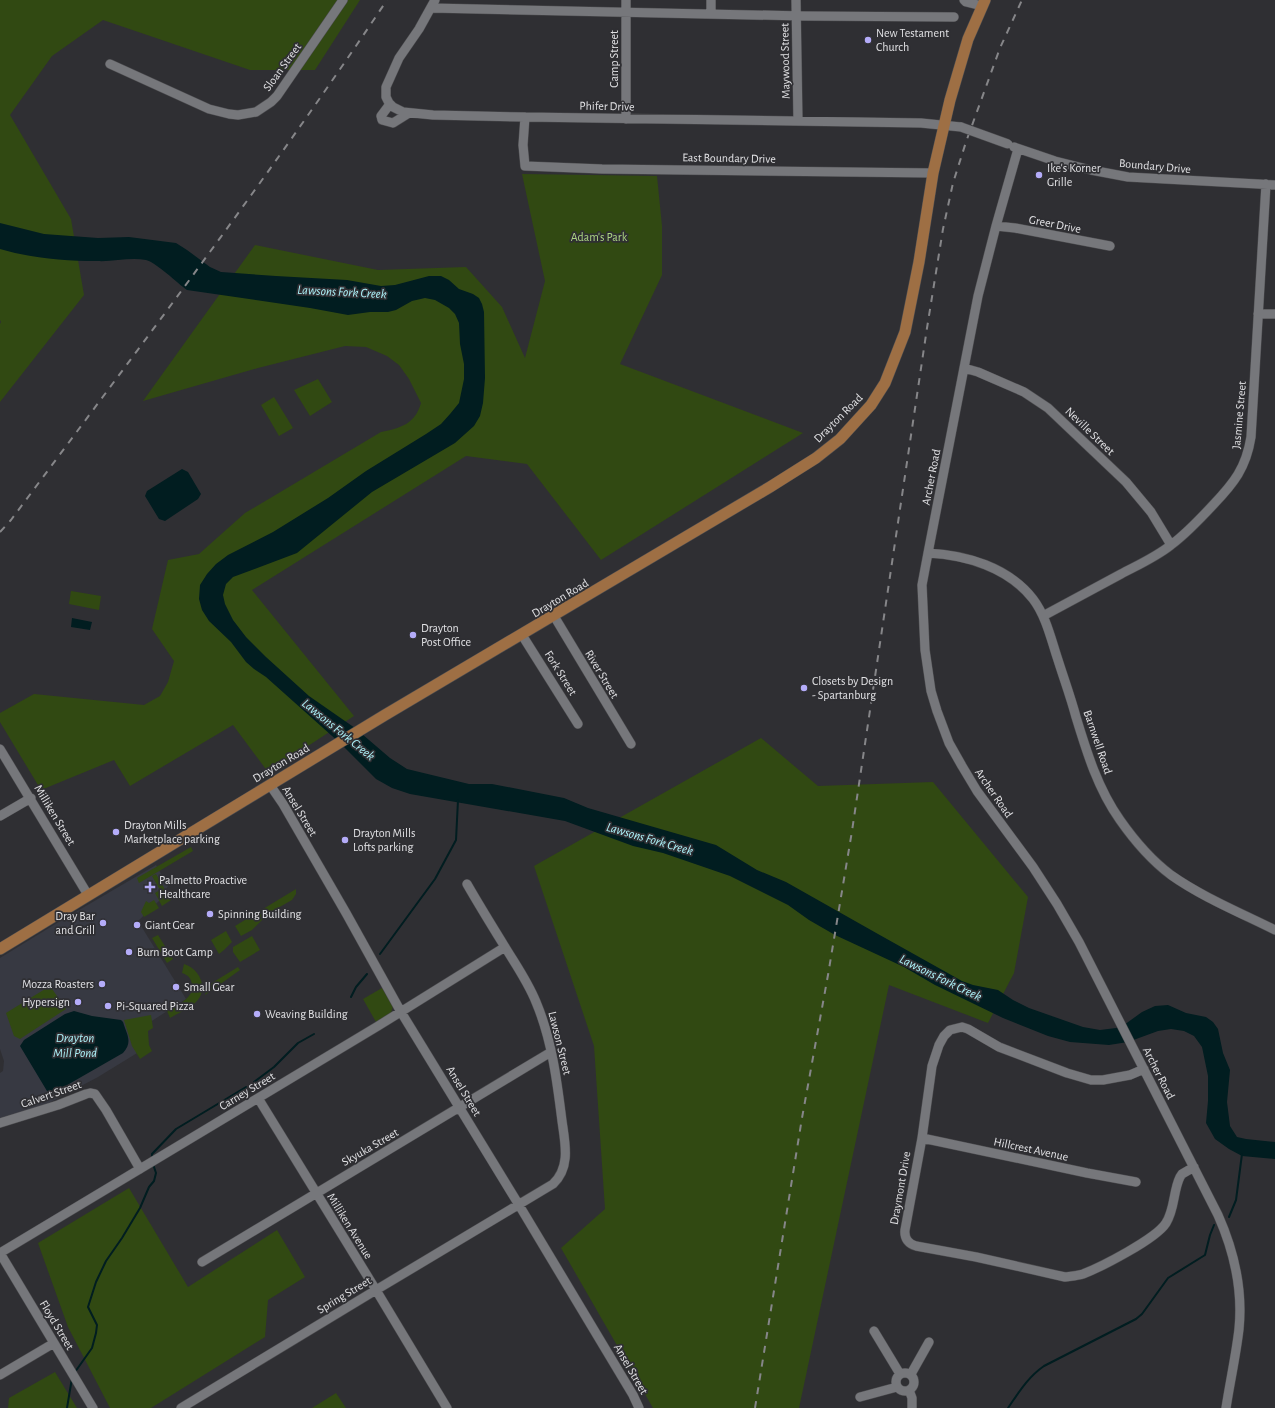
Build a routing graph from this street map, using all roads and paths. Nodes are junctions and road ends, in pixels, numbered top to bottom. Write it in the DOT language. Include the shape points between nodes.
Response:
graph roads {
  1 [pos="343,0"];
  2 [pos="626,0"];
  3 [pos="711,0"];
  4 [pos="796,0"];
  5 [pos="964,0"];
  6 [pos="984,3"];
  7 [pos="433,4"];
  8 [pos="626,13"];
  9 [pos="711,14"];
  10 [pos="796,16"];
  11 [pos="954,17"];
  12 [pos="110,64"];
  13 [pos="390,104"];
  14 [pos="409,114"];
  15 [pos="526,117"];
  16 [pos="626,119"];
  17 [pos="798,121"];
  18 [pos="945,125"];
  19 [pos="1018,149"];
  20 [pos="933,173"];
  21 [pos="1271,184"];
  22 [pos="996,226"];
  23 [pos="1110,246"];
  24 [pos="1258,314"];
  25 [pos="1275,314"];
  26 [pos="964,368"];
  27 [pos="1171,545"];
  28 [pos="928,554"];
  29 [pos="554,616"];
  30 [pos="1043,616"];
  31 [pos="522,635"];
  32 [pos="578,724"];
  33 [pos="630,744"];
  34 [pos="0,749"];
  35 [pos="270,785"];
  36 [pos="31,798"];
  37 [pos="0,816"];
  38 [pos="467,884"];
  39 [pos="88,895"];
  40 [pos="1275,930"];
  41 [pos="505,947"];
  42 [pos="0,949"];
  43 [pos="401,1012"];
  44 [pos="551,1052"];
  45 [pos="1144,1069"];
  46 [pos="258,1098"];
  47 [pos="459,1107"];
  48 [pos="0,1122"];
  49 [pos="922,1138"];
  50 [pos="1194,1166"];
  51 [pos="143,1167"];
  52 [pos="1136,1182"];
  53 [pos="316,1193"];
  54 [pos="519,1204"];
  55 [pos="0,1253"];
  56 [pos="202,1262"];
  57 [pos="376,1290"];
  58 [pos="874,1331"];
  59 [pos="928,1342"];
  60 [pos="54,1343"];
  61 [pos="900,1374"];
  62 [pos="911,1374"];
  63 [pos="0,1375"];
  64 [pos="896,1387"];
  65 [pos="909,1390"];
  66 [pos="860,1398"];
  67 [pos="92,1408"];
  68 [pos="181,1408"];
  69 [pos="447,1408"];
  70 [pos="639,1408"];
  71 [pos="912,1408"];
  72 [pos="1226,1408"];
  1 -- 12 [label="street, Sloan Street" via="277,96 264,108 247,114 230,114 208,109"];
  2 -- 8 [label="street, Camp Street"];
  3 -- 9 [label="street"];
  4 -- 10 [label="street, Maywood Street"];
  5 -- 6 [label="street"];
  6 -- 18 [label="main road, Drayton Road" via="968,39"];
  7 -- 8 [label="street"];
  7 -- 13 [label="street" via="390,77 385,94"];
  8 -- 9 [label="street"];
  8 -- 16 [label="street, Camp Street"];
  9 -- 10 [label="street"];
  10 -- 11 [label="street"];
  10 -- 17 [label="street, Maywood Street"];
  13 -- 14 [label="street, Phifer Drive"];
  13 -- 14 [label="street" via="381,116 382,120 393,124"];
  14 -- 15 [label="street, Phifer Drive"];
  15 -- 16 [label="street, Phifer Drive"];
  15 -- 20 [label="street, East Boundary Drive" via="523,145 525,166"];
  16 -- 17 [label="street, Phifer Drive"];
  17 -- 18 [label="street, Phifer Drive"];
  18 -- 19 [label="street, Boundary Drive, bridge" via="961,127"];
  18 -- 20 [label="main road, Drayton Road"];
  19 -- 21 [label="street, Boundary Drive" via="1055,161 1128,177"];
  19 -- 22 [label="street, Archer Road"];
  20 -- 29 [label="main road, Drayton Road" via="905,332 885,384 872,405 840,439 816,458"];
  21 -- 24 [label="street, Jasmine Street"];
  22 -- 23 [label="street, Greer Drive"];
  22 -- 26 [label="street, Archer Road" via="978,296"];
  24 -- 25 [label="street"];
  24 -- 27 [label="street, Jasmine Street" via="1251,437 1245,464 1230,487"];
  26 -- 27 [label="street, Neville Street" via="1024,392 1048,408 1126,482 1151,512"];
  26 -- 28 [label="street, Archer Road"];
  27 -- 30 [label="street, Jasmine Street" via="1151,559"];
  28 -- 30 [label="street, Barnwell Road" via="961,557 993,568 1027,592"];
  28 -- 45 [label="street, Archer Road" via="922,593 924,650 931,691 944,731 978,791 1057,904"];
  29 -- 31 [label="main road, Drayton Road"];
  29 -- 33 [label="street, River Street"];
  30 -- 40 [label="street, Barnwell Road" via="1094,771 1109,804 1129,833 1154,860 1179,881"];
  31 -- 32 [label="street, Fork Street"];
  31 -- 35 [label="main road, Drayton Road"];
  34 -- 36 [label="street, Milliken Street"];
  35 -- 39 [label="main road, Drayton Road"];
  35 -- 43 [label="street, Ansel Street"];
  36 -- 37 [label="street"];
  36 -- 39 [label="street, Milliken Street"];
  38 -- 41 [label="street, Lawson Street"];
  39 -- 42 [label="main road, Drayton Road"];
  41 -- 43 [label="street, Carney Street"];
  41 -- 44 [label="street, Lawson Street" via="524,977 536,1003"];
  43 -- 46 [label="street, Carney Street"];
  43 -- 47 [label="street, Ansel Street"];
  44 -- 47 [label="street, Skyuka Street"];
  44 -- 54 [label="street, Lawson Street" via="566,1151 563,1169 559,1179 553,1184"];
  45 -- 49 [label="street, Draymont Drive" via="1130,1075 1091,1080 1006,1050 968,1029 954,1028 944,1036 935,1054"];
  45 -- 50 [label="street, Archer Road"];
  46 -- 51 [label="street, Carney Street"];
  46 -- 53 [label="street, Milliken Avenue"];
  47 -- 53 [label="street, Skyuka Street"];
  47 -- 54 [label="street, Ansel Street"];
  48 -- 51 [label="street, Calvert Street" via="86,1094 95,1094"];
  49 -- 50 [label="street, Draymont Drive" via="905,1230 910,1243 1065,1277 1077,1276 1088,1271 1161,1230 1169,1218 1180,1177"];
  49 -- 52 [label="street, Hillcrest Avenue"];
  50 -- 72 [label="street, Archer Road" via="1225,1231 1238,1279 1239,1329"];
  51 -- 55 [label="street, Carney Street"];
  53 -- 56 [label="street, Skyuka Street"];
  53 -- 57 [label="street, Milliken Avenue"];
  54 -- 57 [label="street, Spring Street"];
  54 -- 70 [label="street, Ansel Street"];
  55 -- 60 [label="street, Floyd Street"];
  57 -- 68 [label="street, Spring Street"];
  57 -- 69 [label="street, Milliken Avenue"];
  58 -- 61 [label="street"];
  59 -- 62 [label="street"];
  60 -- 63 [label="street"];
  60 -- 67 [label="street, Floyd Street"];
  61 -- 62 [label="street"];
  61 -- 64 [label="street" via="896,1380"];
  62 -- 65 [label="street" via="914,1384"];
  64 -- 65 [label="street" via="902,1391"];
  64 -- 66 [label="street"];
  65 -- 71 [label="street"];
}
